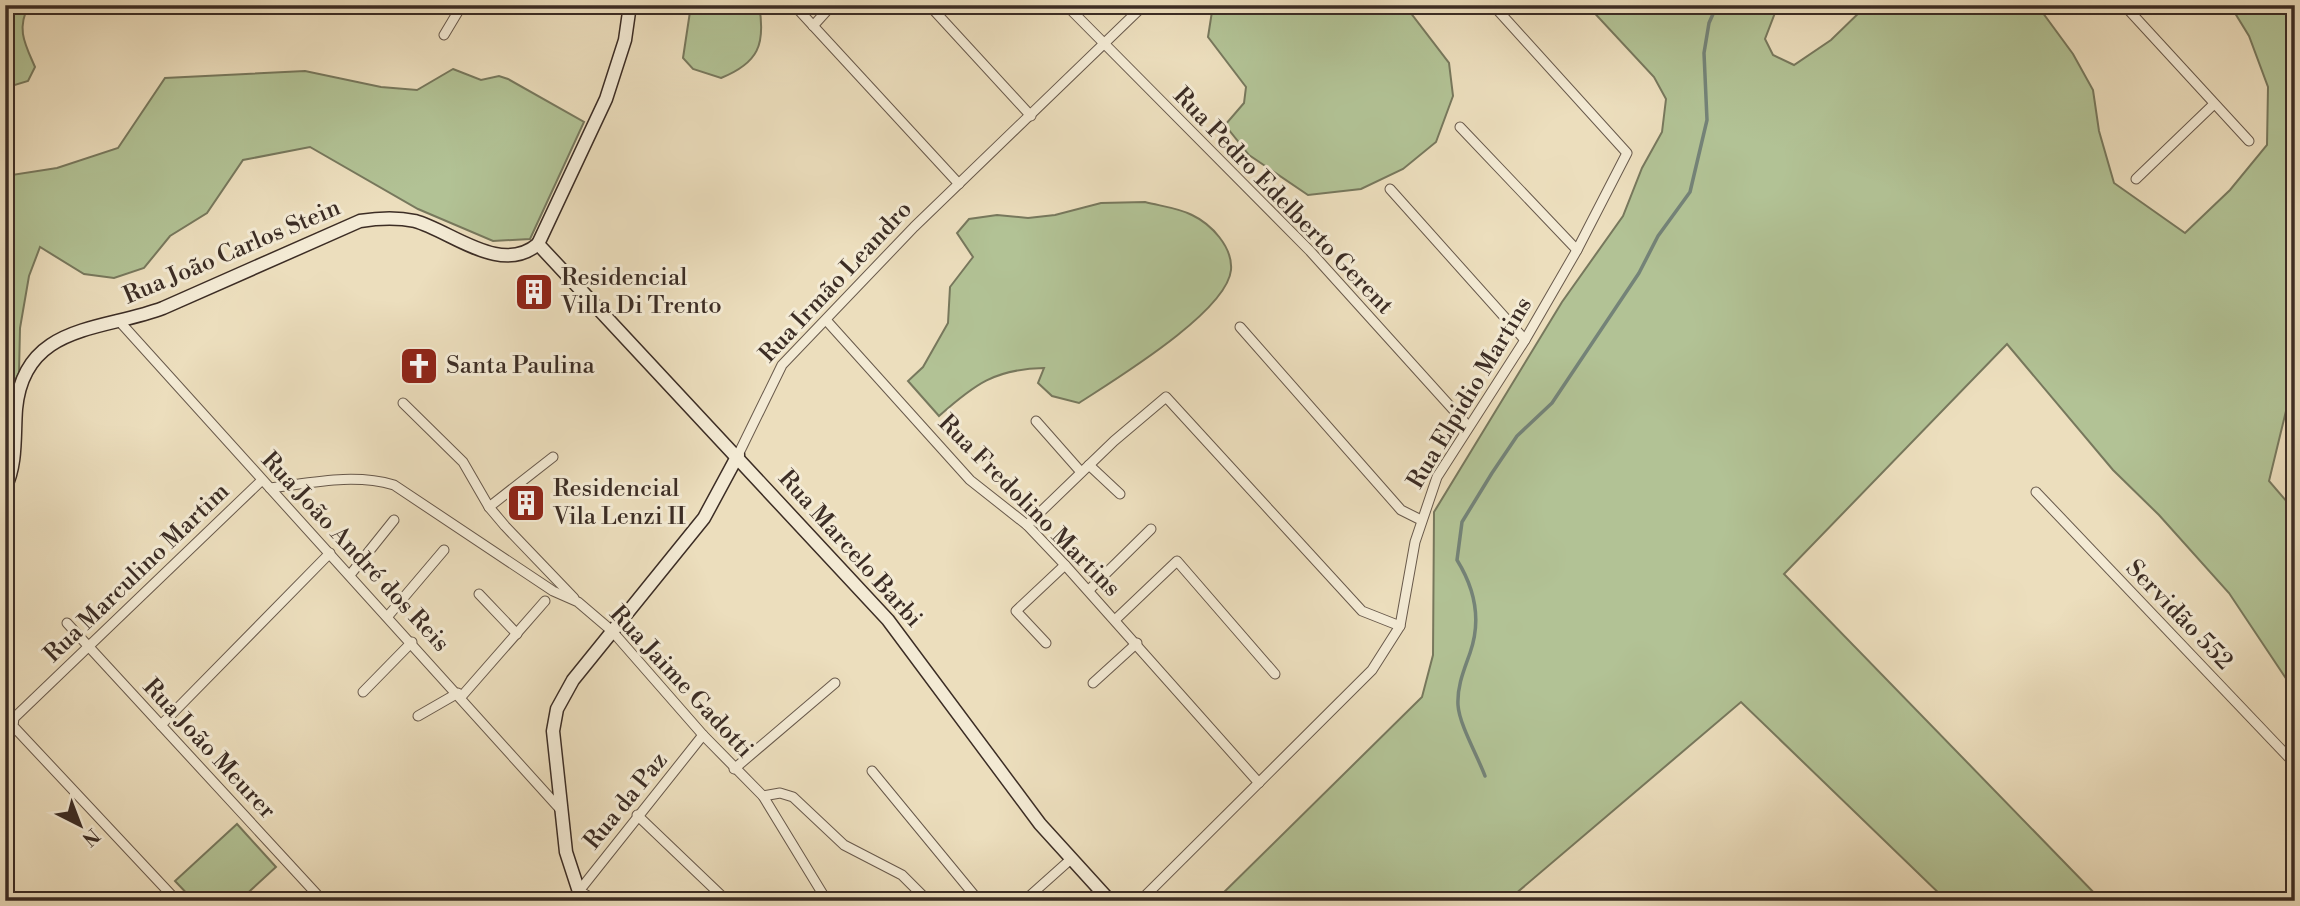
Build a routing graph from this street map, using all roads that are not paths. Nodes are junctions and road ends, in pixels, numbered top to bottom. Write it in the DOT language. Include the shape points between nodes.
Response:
graph roads {
  1 [pos="463,5"];
  2 [pos="794,5"];
  3 [pos="832,5"];
  4 [pos="929,5"];
  5 [pos="1066,5"];
  6 [pos="1144,5"];
  7 [pos="1493,5"];
  8 [pos="2124,5"];
  9 [pos="628,6"];
  10 [pos="813,26"];
  11 [pos="444,35"];
  12 [pos="1104,45"];
  13 [pos="2214,104"];
  14 [pos="1031,116"];
  15 [pos="1460,127"];
  16 [pos="2249,141"];
  17 [pos="2136,178"];
  18 [pos="960,184"];
  19 [pos="1390,189"];
  20 [pos="538,243"];
  21 [pos="1577,250"];
  22 [pos="826,320"];
  23 [pos="120,322"];
  24 [pos="1240,327"];
  25 [pos="1525,340"];
  26 [pos="403,403"];
  27 [pos="1035,421"];
  28 [pos="1468,426"];
  29 [pos="738,456"];
  30 [pos="552,457"];
  31 [pos="1089,465"];
  32 [pos="1081,472"];
  33 [pos="262,480"];
  34 [pos="5,488"];
  35 [pos="270,488"];
  36 [pos="2036,492"];
  37 [pos="1120,494"];
  38 [pos="489,507"];
  39 [pos="394,520"];
  40 [pos="1421,520"];
  41 [pos="1027,525"];
  42 [pos="1151,529"];
  43 [pos="444,550"];
  44 [pos="330,553"];
  45 [pos="1065,565"];
  46 [pos="350,575"];
  47 [pos="1089,590"];
  48 [pos="479,594"];
  49 [pos="545,601"];
  50 [pos="578,602"];
  51 [pos="388,616"];
  52 [pos="1115,620"];
  53 [pos="67,623"];
  54 [pos="1400,626"];
  55 [pos="612,631"];
  56 [pos="517,634"];
  57 [pos="412,642"];
  58 [pos="1046,643"];
  59 [pos="1137,643"];
  60 [pos="88,646"];
  61 [pos="1275,674"];
  62 [pos="835,683"];
  63 [pos="1093,683"];
  64 [pos="363,692"];
  65 [pos="459,695"];
  66 [pos="418,716"];
  67 [pos="161,725"];
  68 [pos="703,735"];
  69 [pos="2295,764"];
  70 [pos="734,769"];
  71 [pos="872,771"];
  72 [pos="1259,783"];
  73 [pos="763,796"];
  74 [pos="560,809"];
  75 [pos="637,815"];
  76 [pos="1070,859"];
  77 [pos="581,896"];
  78 [pos="177,901"];
  79 [pos="323,901"];
  80 [pos="597,901"];
  81 [pos="727,901"];
  82 [pos="827,901"];
  83 [pos="928,901"];
  84 [pos="979,901"];
  85 [pos="1024,901"];
  86 [pos="1110,901"];
  87 [pos="1140,901"];
  1 -- 11 [label="street"];
  2 -- 10 [label="street"];
  3 -- 10 [label="street"];
  4 -- 14 [label="street"];
  5 -- 12 [label="street, Rua Pedro Edelberto Gerent"];
  6 -- 12 [label="street, Rua Irmão Leandro"];
  7 -- 21 [label="street, Rua Elpidio Martins" via="1627,153"];
  8 -- 13 [label="street"];
  9 -- 20 [label="street" via="625,40 606,99"];
  10 -- 18 [label="street"];
  12 -- 14 [label="street, Rua Irmão Leandro"];
  12 -- 28 [label="street, Rua Pedro Edelberto Gerent" via="1310,251"];
  13 -- 16 [label="street"];
  13 -- 17 [label="street"];
  14 -- 18 [label="street, Rua Irmão Leandro"];
  15 -- 21 [label="street"];
  18 -- 22 [label="street, Rua Irmão Leandro"];
  19 -- 25 [label="street"];
  20 -- 23 [label="street, Rua João Carlos Stein" via="526,252 493,253 416,222 360,221 163,308"];
  20 -- 29 [label="street, Rua Marcelo Barbi"];
  21 -- 25 [label="street, Rua Elpidio Martins"];
  22 -- 29 [label="street, Rua Irmão Leandro" via="778,370"];
  22 -- 41 [label="street, Rua Fredolino Martins" via="970,480"];
  23 -- 33 [label="street, Rua João André dos Reis"];
  23 -- 34 [label="street, Rua João Carlos Stein" via="68,333 35,360 17,404 13,466"];
  24 -- 40 [label="street" via="1401,510"];
  25 -- 28 [label="street, Rua Elpidio Martins"];
  26 -- 38 [label="street" via="463,461"];
  27 -- 32 [label="street"];
  28 -- 40 [label="street, Rua Elpidio Martins" via="1437,477"];
  29 -- 55 [label="street, Rua Irmão Leandro" via="704,518"];
  29 -- 76 [label="street, Rua Marcelo Barbi" via="901,636"];
  30 -- 38 [label="street"];
  31 -- 32 [label="street"];
  31 -- 37 [label="street"];
  31 -- 54 [label="street" via="1166,397 1362,611"];
  32 -- 41 [label="street"];
  33 -- 35 [label="street, Rua João André dos Reis"];
  33 -- 60 [label="street, Rua Marculino Martim"];
  35 -- 44 [label="street, Rua João André dos Reis"];
  35 -- 50 [label="street, Rua Jaime Gadotti" via="349,479 394,485 553,591"];
  36 -- 69 [label="street, Servidão 552"];
  38 -- 50 [label="street"];
  39 -- 46 [label="street"];
  40 -- 54 [label="street, Rua Elpidio Martins"];
  41 -- 45 [label="street, Rua Fredolino Martins"];
  42 -- 47 [label="street"];
  43 -- 51 [label="street"];
  44 -- 46 [label="street, Rua João André dos Reis"];
  44 -- 67 [label="street"];
  45 -- 47 [label="street, Rua Fredolino Martins"];
  45 -- 58 [label="street" via="1016,611"];
  46 -- 51 [label="street, Rua João André dos Reis"];
  47 -- 52 [label="street, Rua Fredolino Martins"];
  48 -- 56 [label="street"];
  49 -- 56 [label="street"];
  50 -- 55 [label="street, Rua Jaime Gadotti"];
  51 -- 57 [label="street, Rua João André dos Reis"];
  52 -- 59 [label="street, Rua Fredolino Martins"];
  52 -- 61 [label="street" via="1177,561"];
  53 -- 60 [label="street, Rua João Meurer"];
  54 -- 72 [label="street, Rua Elpidio Martins" via="1371,670"];
  55 -- 68 [label="street, Rua Jaime Gadotti"];
  55 -- 74 [label="street, Rua Irmão Leandro" via="573,680 557,709 553,731"];
  56 -- 65 [label="street"];
  57 -- 64 [label="street"];
  57 -- 65 [label="street, Rua João André dos Reis"];
  59 -- 63 [label="street"];
  59 -- 72 [label="street, Rua Fredolino Martins"];
  60 -- 67 [label="street, Rua João Meurer"];
  60 -- 78 [label="street, Rua Marculino Martim" via="20,712 13,726"];
  62 -- 70 [label="street"];
  65 -- 66 [label="street"];
  65 -- 74 [label="street, Rua João André dos Reis"];
  67 -- 79 [label="street, Rua João Meurer"];
  68 -- 70 [label="street, Rua Jaime Gadotti"];
  68 -- 75 [label="street, Rua da Paz"];
  70 -- 73 [label="street, Rua Jaime Gadotti"];
  71 -- 84 [label="street"];
  72 -- 87 [label="street, Rua Elpidio Martins"];
  73 -- 82 [label="street, Rua Jaime Gadotti"];
  73 -- 83 [label="street" via="780,793 793,797 844,845 902,875"];
  74 -- 77 [label="street, Rua Irmão Leandro" via="566,852"];
  75 -- 77 [label="street, Rua da Paz"];
  75 -- 81 [label="street"];
  76 -- 85 [label="street"];
  76 -- 86 [label="street, Rua Marcelo Barbi"];
  77 -- 80 [label="street"];
}
